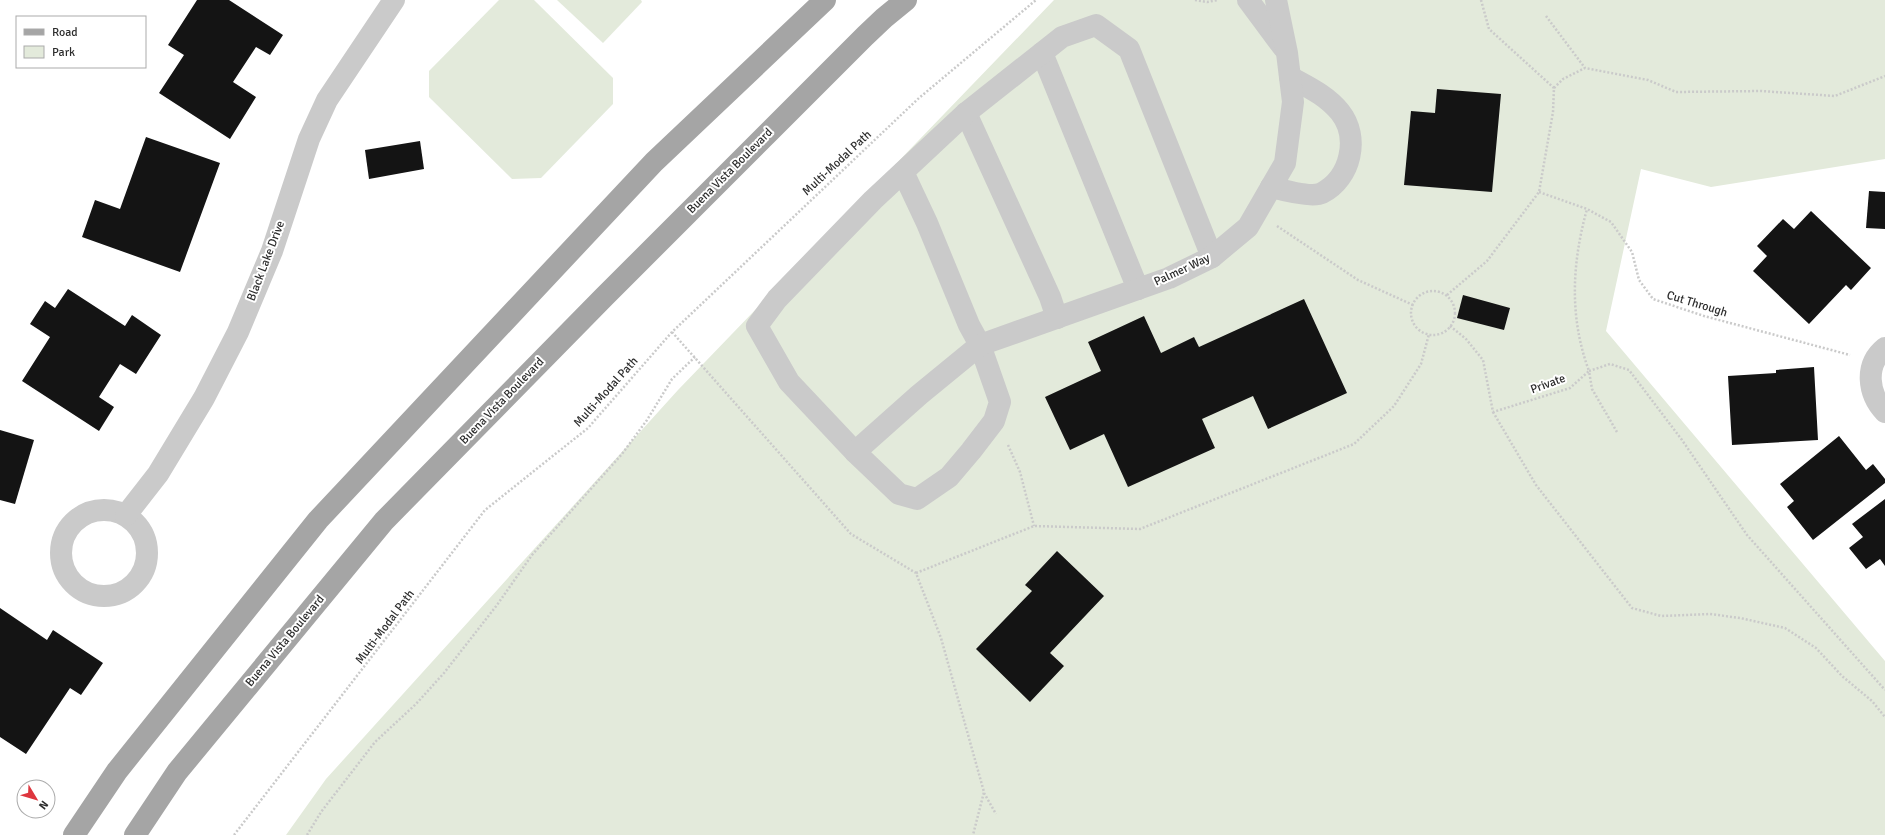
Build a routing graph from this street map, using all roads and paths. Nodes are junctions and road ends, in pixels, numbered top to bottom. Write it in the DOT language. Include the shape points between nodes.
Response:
graph roads {
  1 [pos="394,0"];
  2 [pos="825,0"];
  3 [pos="906,0"];
  4 [pos="1036,0"];
  5 [pos="1195,0"];
  6 [pos="1218,0"];
  7 [pos="1248,0"];
  8 [pos="1276,0"];
  9 [pos="1481,0"];
  10 [pos="1546,16"];
  11 [pos="1042,52"];
  12 [pos="1287,53"];
  13 [pos="1586,68"];
  14 [pos="1885,76"];
  15 [pos="1290,77"];
  16 [pos="1554,88"];
  17 [pos="966,113"];
  18 [pos="903,172"];
  19 [pos="1271,187"];
  20 [pos="1539,192"];
  21 [pos="1587,209"];
  22 [pos="1258,210"];
  23 [pos="1212,257"];
  24 [pos="1138,289"];
  25 [pos="1446,296"];
  26 [pos="1413,306"];
  27 [pos="1057,318"];
  28 [pos="1450,326"];
  29 [pos="672,332"];
  30 [pos="1429,334"];
  31 [pos="980,345"];
  32 [pos="1879,356"];
  33 [pos="695,357"];
  34 [pos="1588,370"];
  35 [pos="1493,412"];
  36 [pos="1885,412"];
  37 [pos="994,421"];
  38 [pos="1617,432"];
  39 [pos="855,452"];
  40 [pos="126,515"];
  41 [pos="1034,526"];
  42 [pos="916,573"];
  43 [pos="1885,690"];
  44 [pos="1885,717"];
  45 [pos="984,792"];
  46 [pos="996,814"];
  47 [pos="74,835"];
  48 [pos="135,835"];
  49 [pos="234,835"];
  50 [pos="307,835"];
  51 [pos="973,835"];
  1 -- 40 [label="street, Black Lake Drive" via="327,100 309,139 272,251 238,332 208,391 158,474"];
  2 -- 47 [label="main road" via="654,162 318,520 117,771"];
  3 -- 48 [label="main road, Buena Vista Boulevard" via="884,18 760,141 384,521 177,772"];
  4 -- 29 [label="path, Multi-Modal Path" via="919,98"];
  5 -- 6 [label="path"];
  7 -- 12 [label="street, Palmer Way"];
  8 -- 12 [label="street, Palmer Way"];
  9 -- 16 [label="path" via="1489,29"];
  10 -- 13 [label="path"];
  11 -- 17 [label="street"];
  11 -- 23 [label="street" via="1062,36 1096,25 1129,49"];
  11 -- 24 [label="street"];
  12 -- 15 [label="street, Palmer Way"];
  13 -- 14 [label="path" via="1648,80 1676,92 1761,91 1835,96"];
  13 -- 16 [label="path" via="1564,79"];
  15 -- 19 [label="street, Palmer Way" via="1293,102 1285,163"];
  15 -- 19 [label="street" via="1324,96 1341,113 1352,139 1349,160 1337,181 1321,194 1296,193"];
  16 -- 20 [label="path" via="1553,112"];
  17 -- 18 [label="street"];
  17 -- 27 [label="street" via="1050,297"];
  18 -- 31 [label="street"];
  18 -- 39 [label="street" via="777,299 757,326 789,382"];
  19 -- 22 [label="street, Palmer Way"];
  20 -- 21 [label="path, Cut Through"];
  20 -- 25 [label="path" via="1487,261"];
  21 -- 32 [label="path, Cut Through" via="1611,222 1632,252 1639,280 1652,299 1704,316 1853,356"];
  21 -- 34 [label="path" via="1575,267 1576,323 1580,347"];
  22 -- 23 [label="street, Palmer Way" via="1248,226"];
  22 -- 26 [label="path" via="1280,228 1358,280"];
  23 -- 24 [label="street, Palmer Way" via="1169,278"];
  24 -- 27 [label="street, Palmer Way"];
  25 -- 26 [label="path" via="1441,292 1427,292 1421,295"];
  25 -- 28 [label="path" via="1454,307 1454,320"];
  26 -- 30 [label="path" via="1411,312 1414,323"];
  27 -- 31 [label="street, Palmer Way"];
  28 -- 30 [label="path" via="1440,334"];
  28 -- 35 [label="path" via="1466,339 1484,360"];
  29 -- 33 [label="path"];
  29 -- 49 [label="path, Multi-Modal Path" via="588,428 485,510"];
  30 -- 41 [label="path" via="1421,364 1394,406 1354,444 1140,529"];
  31 -- 37 [label="street" via="1000,402"];
  31 -- 39 [label="street, Palmer Way" via="918,395"];
  32 -- 36 [label="street" via="1870,377 1877,403"];
  33 -- 42 [label="path" via="851,534"];
  33 -- 50 [label="path" via="672,379 622,454 532,555 444,673 416,704 374,742 321,812"];
  34 -- 35 [label="path, Private" via="1570,388"];
  34 -- 38 [label="path" via="1592,389"];
  34 -- 43 [label="path" via="1610,364 1629,370 1682,440 1747,535"];
  35 -- 44 [label="path" via="1536,485 1632,608 1661,616 1710,614 1785,628 1816,648 1842,676 1872,701"];
  37 -- 39 [label="street" via="949,477 917,499 899,494"];
  37 -- 41 [label="path" via="1020,472"];
  41 -- 42 [label="path"];
  42 -- 45 [label="path" via="942,638"];
  45 -- 46 [label="path"];
  45 -- 51 [label="path"];
}
